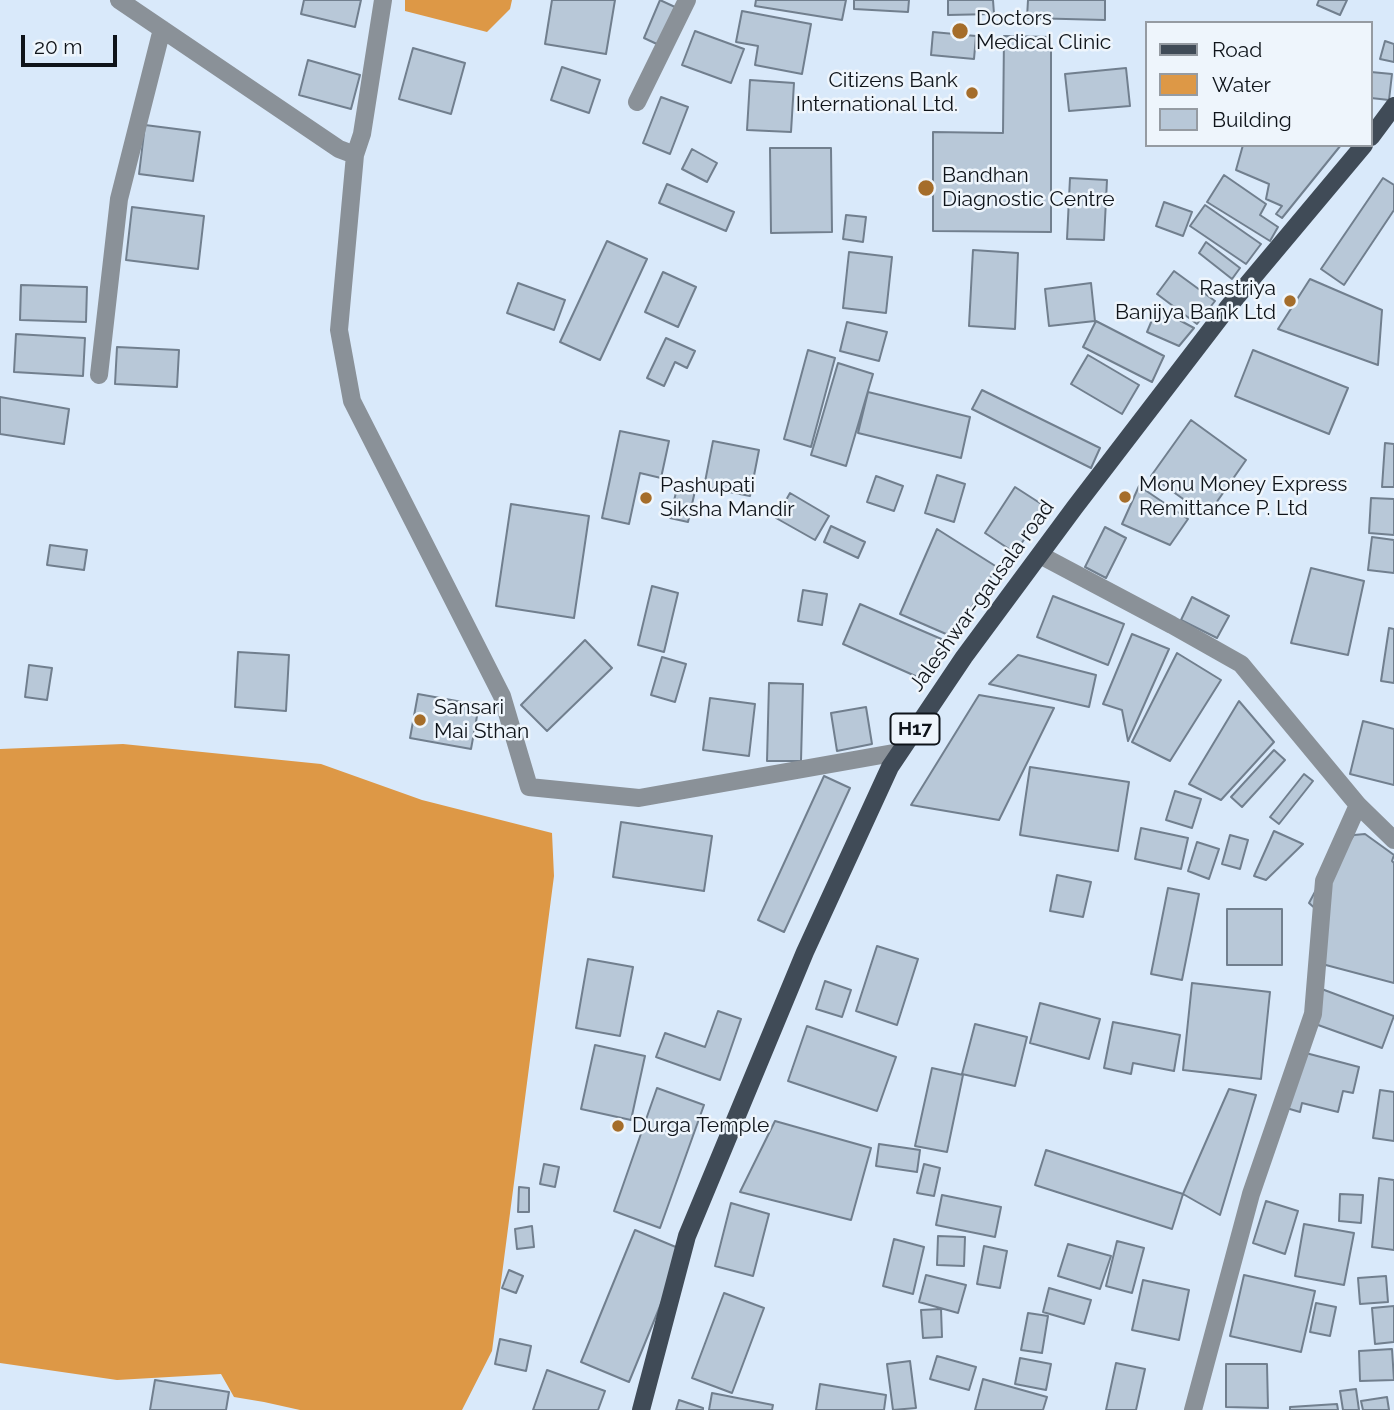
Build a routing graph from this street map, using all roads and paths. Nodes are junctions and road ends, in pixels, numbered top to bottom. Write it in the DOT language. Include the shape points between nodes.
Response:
graph roads {
  1 [pos="119,0"];
  2 [pos="383,0"];
  3 [pos="687,0"];
  4 [pos="162,29"];
  5 [pos="637,102"];
  6 [pos="1394,106"];
  7 [pos="1373,133"];
  8 [pos="1362,147"];
  9 [pos="355,155"];
  10 [pos="99,375"];
  11 [pos="1040,555"];
  12 [pos="899,752"];
  13 [pos="1359,805"];
  14 [pos="1394,840"];
  15 [pos="641,1410"];
  16 [pos="1193,1410"];
  1 -- 4 [label="street"];
  2 -- 9 [label="street"];
  3 -- 5 [label="street"];
  4 -- 9 [label="street"];
  4 -- 10 [label="street" via="119,198"];
  6 -- 7 [label="main road"];
  8 -- 11 [label="main road, Jaleshwar-gausala road / H17" via="1229,306"];
  9 -- 12 [label="street" via="340,330 352,401 502,696 528,787 639,798"];
  11 -- 12 [label="main road, Jaleshwar-gausala road / H17"];
  11 -- 13 [label="street" via="1241,664"];
  12 -- 15 [label="main road, Jaleshwar-gausala road / H17" via="805,952 687,1236"];
  13 -- 14 [label="street"];
  13 -- 16 [label="street" via="1324,881 1313,1014 1251,1194"];
}
